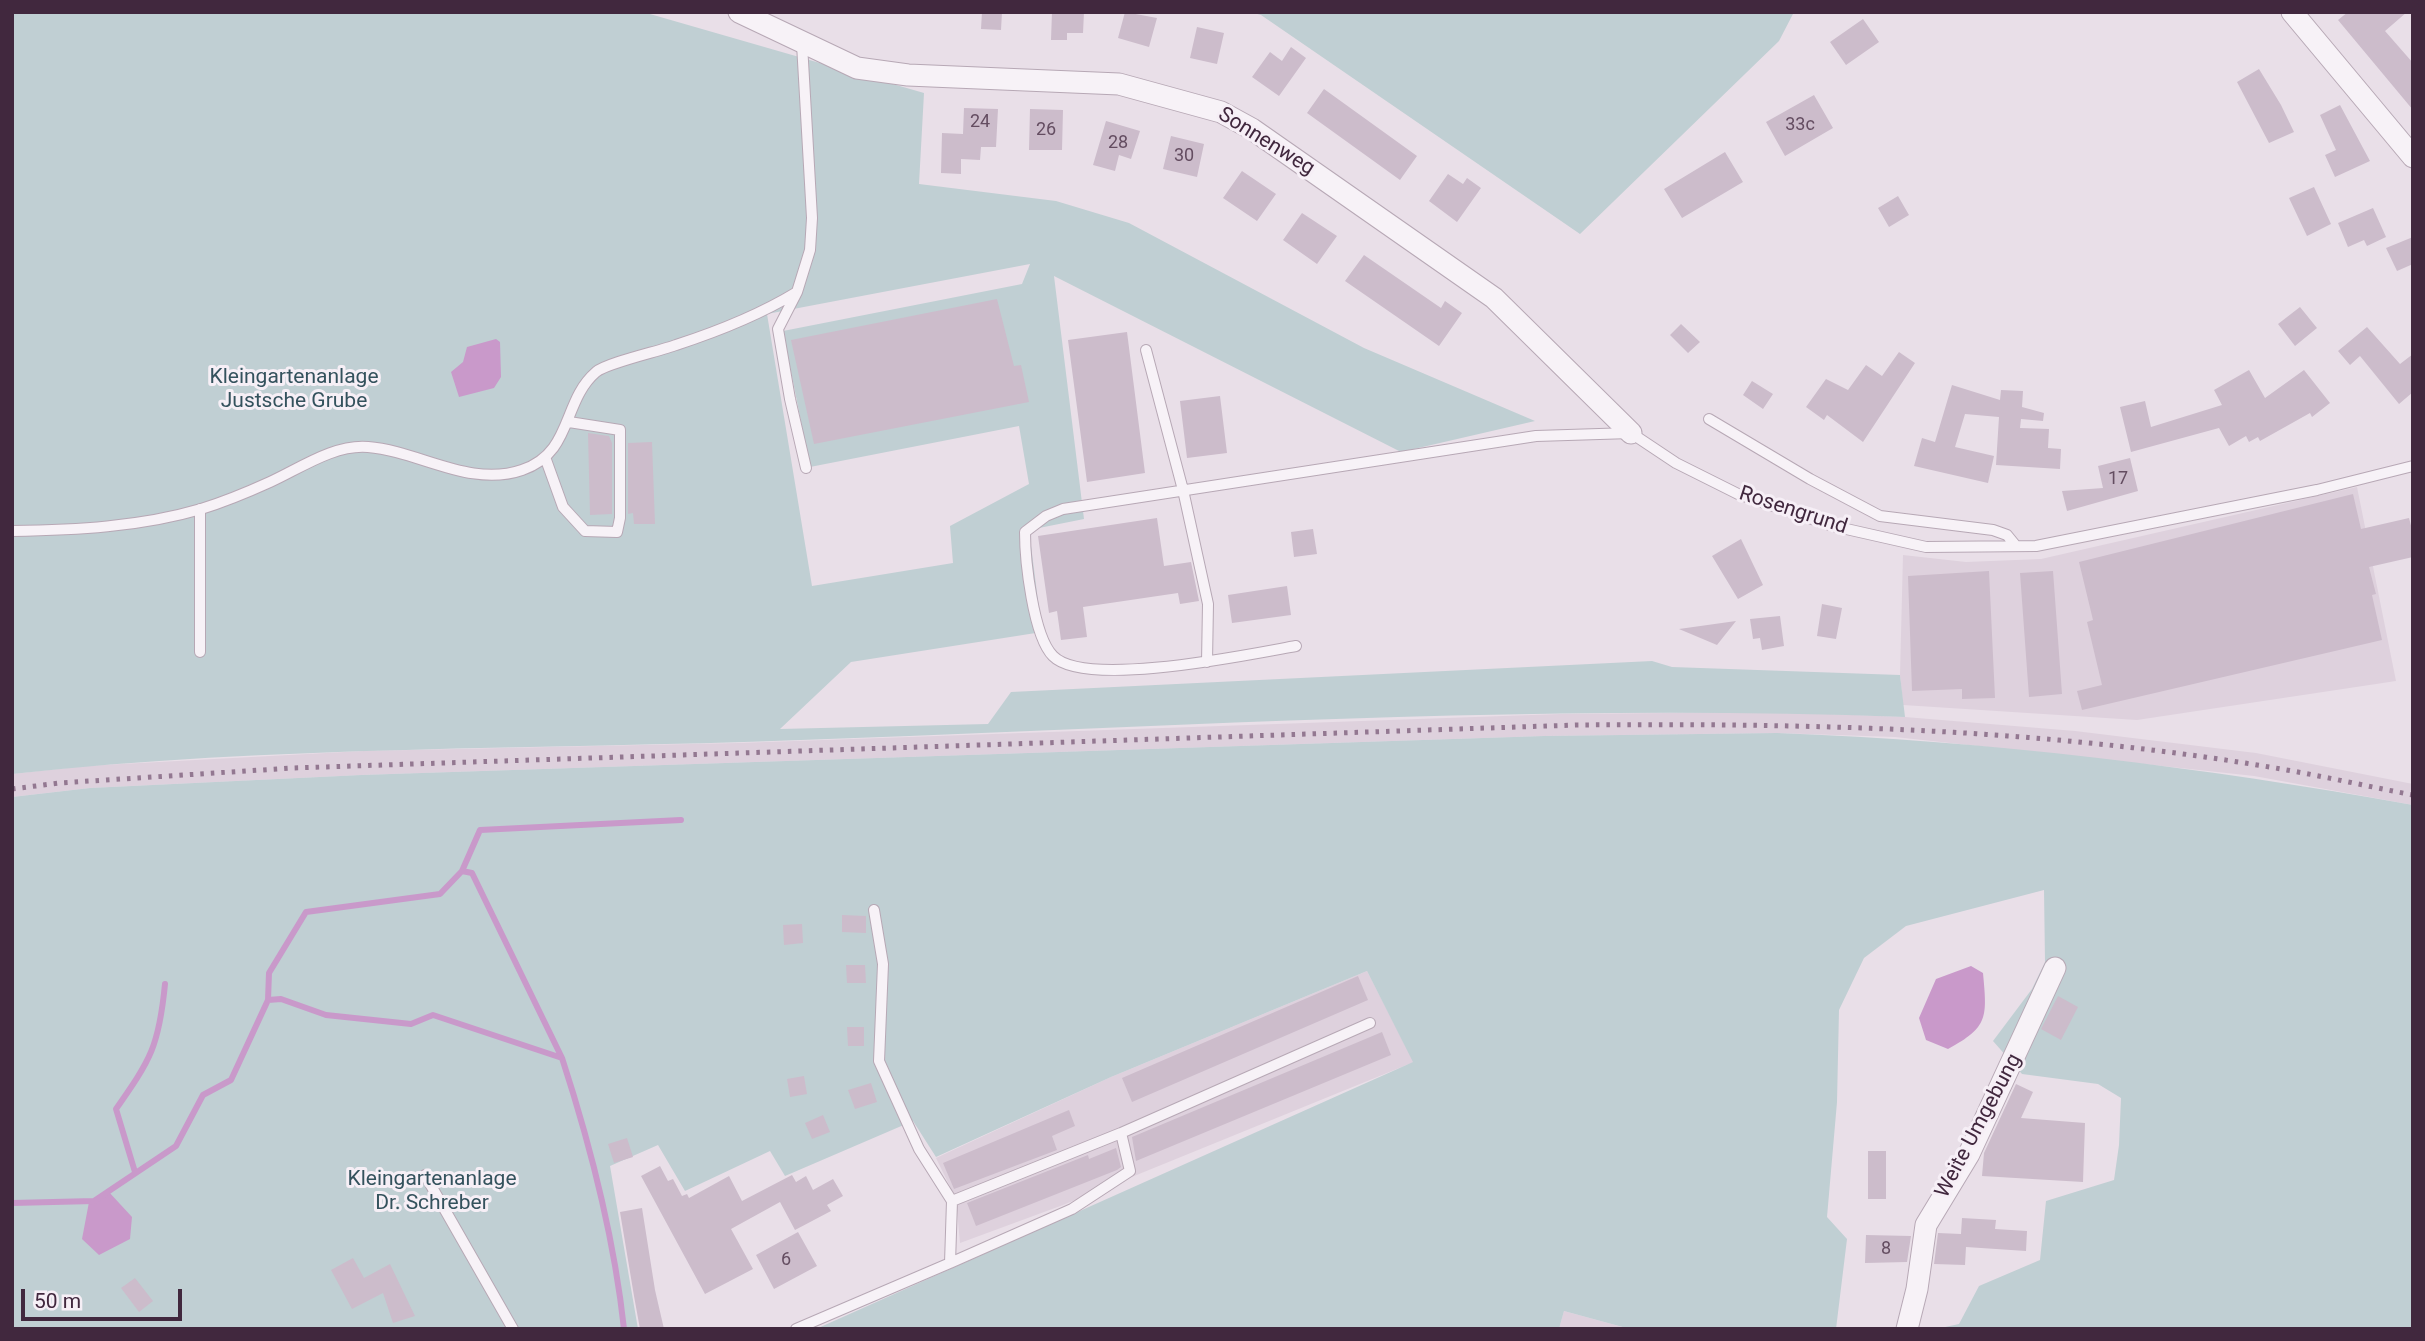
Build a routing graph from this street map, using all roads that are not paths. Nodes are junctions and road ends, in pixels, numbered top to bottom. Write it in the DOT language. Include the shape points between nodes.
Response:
graph roads {
  1 [pos="739,12"];
  2 [pos="2292,12"];
  3 [pos="802,44"];
  4 [pos="2413,157"];
  5 [pos="797,292"];
  6 [pos="1146,350"];
  7 [pos="1709,419"];
  8 [pos="569,422"];
  9 [pos="1632,433"];
  10 [pos="545,457"];
  11 [pos="2413,467"];
  12 [pos="806,468"];
  13 [pos="1183,490"];
  14 [pos="200,509"];
  15 [pos="12,531"];
  16 [pos="2016,546"];
  17 [pos="1296,646"];
  18 [pos="200,652"];
  19 [pos="1207,662"];
  20 [pos="874,910"];
  21 [pos="2055,968"];
  22 [pos="1370,1023"];
  23 [pos="1121,1133"];
  24 [pos="425,1175"];
  25 [pos="952,1200"];
  26 [pos="950,1263"];
  27 [pos="513,1329"];
  28 [pos="796,1329"];
  29 [pos="1907,1329"];
  1 -- 3 [label="street, Sonnenweg"];
  2 -- 4 [label="street"];
  3 -- 5 [label="lane" via="812,218 810,250"];
  3 -- 9 [label="street, Sonnenweg" via="857,68 908,75 1119,84 1222,112 1494,298"];
  5 -- 8 [label="lane" via="684,343 597,371 578,397"];
  5 -- 12 [label="lane" via="778,330"];
  6 -- 13 [label="lane"];
  7 -- 16 [label="lane" via="1880,516 1993,530 2007,535"];
  8 -- 10 [label="lane"];
  8 -- 10 [label="lane" via="620,430 617,532 585,531 563,507"];
  9 -- 13 [label="lane" via="1536,436"];
  9 -- 16 [label="lane, Rosengrund" via="1675,463 1738,494 1833,526 1926,547"];
  10 -- 14 [label="lane" via="520,471 488,475 366,446 329,453"];
  11 -- 16 [label="lane, Rosengrund" via="2304,493 2036,546"];
  13 -- 19 [label="lane" via="1208,604"];
  13 -- 19 [label="lane" via="1063,509 1026,532 1025,544 1037,619 1046,645 1059,661 1100,672"];
  14 -- 15 [label="lane" via="88,530"];
  14 -- 18 [label="lane"];
  17 -- 19 [label="lane"];
  20 -- 25 [label="lane" via="883,964 879,1061 919,1149"];
  21 -- 29 [label="street, Weite Umgebung" via="1969,1154 1926,1224"];
  22 -- 23 [label="lane"];
  23 -- 25 [label="lane"];
  23 -- 26 [label="lane" via="1130,1171 1072,1209"];
  24 -- 27 [label="lane"];
  25 -- 26 [label="lane"];
  26 -- 28 [label="lane"];
}
